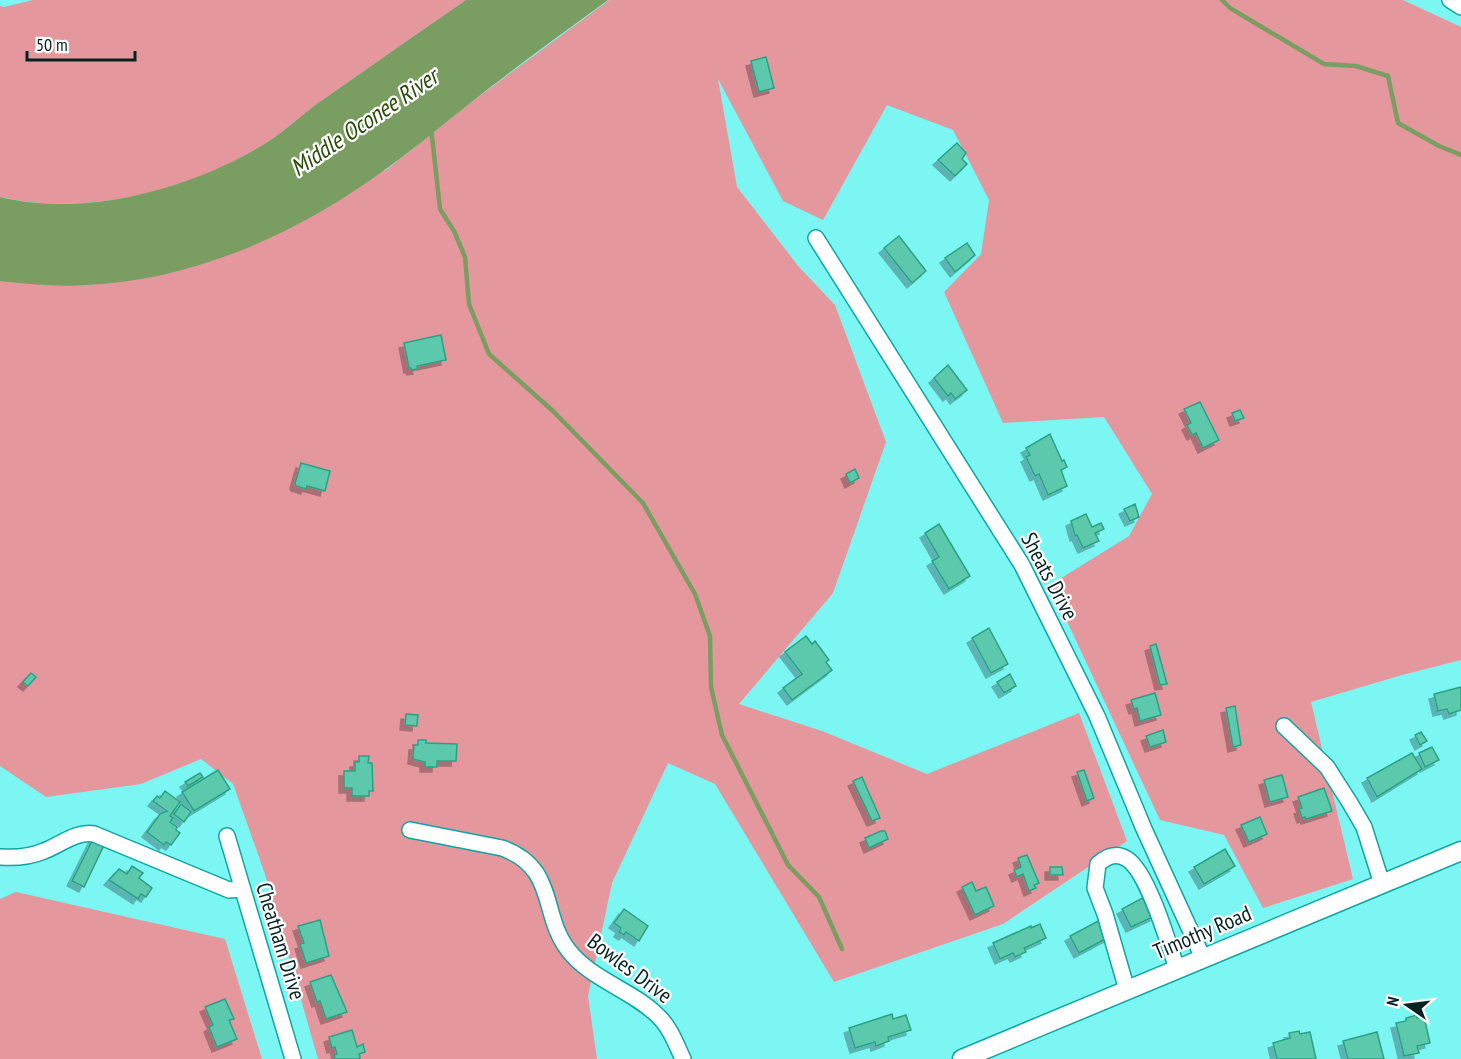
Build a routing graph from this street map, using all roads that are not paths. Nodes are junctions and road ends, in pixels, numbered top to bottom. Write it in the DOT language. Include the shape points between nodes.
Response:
graph roads {
  1 [pos="1450,0"];
  2 [pos="1461,8"];
  3 [pos="816,238"];
  4 [pos="1284,726"];
  5 [pos="410,830"];
  6 [pos="227,836"];
  7 [pos="1461,851"];
  8 [pos="0,857"];
  9 [pos="1382,884"];
  10 [pos="242,889"];
  11 [pos="1203,958"];
  12 [pos="1177,969"];
  13 [pos="1127,990"];
  14 [pos="293,1059"];
  15 [pos="683,1059"];
  16 [pos="962,1059"];
  1 -- 2 [label="street"];
  3 -- 11 [label="street, Sheats Drive" via="1022,565 1097,716"];
  4 -- 9 [label="street" via="1326,767 1350,803 1364,827"];
  5 -- 15 [label="street, Bowles Drive" via="502,848 525,861 546,890 559,936 568,950 656,1014"];
  6 -- 10 [label="street, Cheatham Drive"];
  7 -- 9 [label="main road, Timothy Road"];
  8 -- 10 [label="street" via="42,852 85,832 229,890"];
  9 -- 11 [label="main road, Timothy Road"];
  10 -- 14 [label="street, Cheatham Drive"];
  11 -- 12 [label="main road, Timothy Road"];
  12 -- 13 [label="main road, Timothy Road"];
  12 -- 13 [label="street" via="1161,917 1136,867 1118,855 1107,856 1098,864 1095,888"];
  13 -- 16 [label="main road, Timothy Road"];
}
